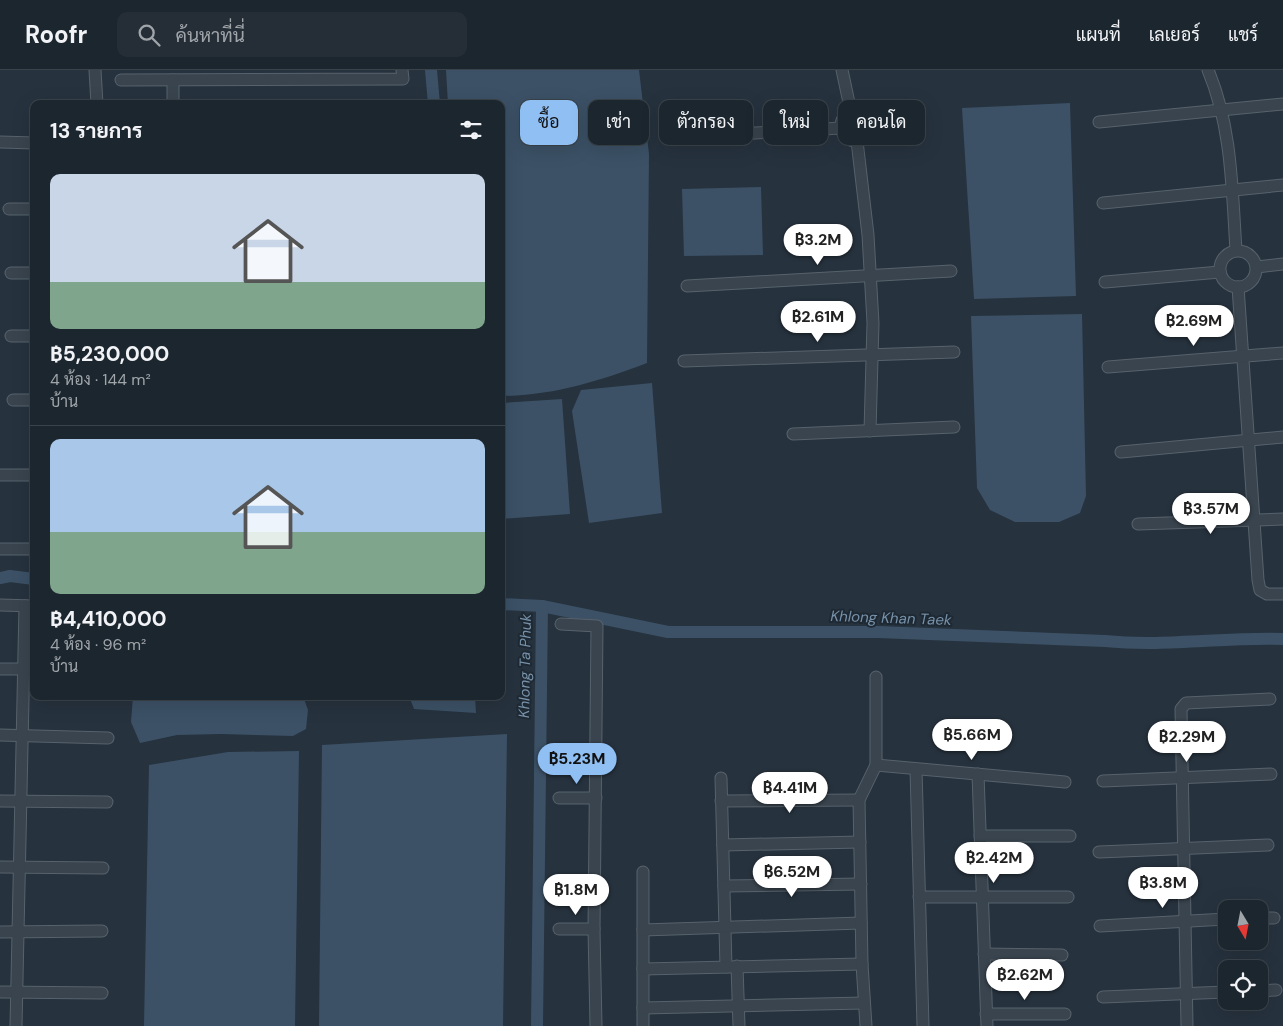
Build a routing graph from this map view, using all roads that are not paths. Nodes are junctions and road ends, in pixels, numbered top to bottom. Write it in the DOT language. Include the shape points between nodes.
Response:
graph roads {
  1 [pos="95,70"];
  2 [pos="402,70"];
  3 [pos="842,70"];
  4 [pos="1208,70"];
  5 [pos="121,80"];
  6 [pos="173,80"];
  7 [pos="97,100"];
  8 [pos="173,100"];
  9 [pos="848,100"];
  10 [pos="1283,104"];
  11 [pos="1221,110"];
  12 [pos="1099,122"];
  13 [pos="838,128"];
  14 [pos="753,133"];
  15 [pos="0,142"];
  16 [pos="30,143"];
  17 [pos="858,145"];
  18 [pos="1283,186"];
  19 [pos="1232,190"];
  20 [pos="1103,203"];
  21 [pos="9,209"];
  22 [pos="30,209"];
  23 [pos="1236,250"];
  24 [pos="1283,264"];
  25 [pos="1257,267"];
  26 [pos="950,271"];
  27 [pos="1220,272"];
  28 [pos="12,273"];
  29 [pos="30,273"];
  30 [pos="870,276"];
  31 [pos="1105,282"];
  32 [pos="687,286"];
  33 [pos="1238,287"];
  34 [pos="11,336"];
  35 [pos="30,336"];
  36 [pos="954,352"];
  37 [pos="1283,353"];
  38 [pos="872,355"];
  39 [pos="1244,356"];
  40 [pos="684,361"];
  41 [pos="1108,367"];
  42 [pos="13,400"];
  43 [pos="30,400"];
  44 [pos="954,427"];
  45 [pos="870,431"];
  46 [pos="793,434"];
  47 [pos="1283,437"];
  48 [pos="1250,440"];
  49 [pos="1121,452"];
  50 [pos="0,475"];
  51 [pos="30,475"];
  52 [pos="1283,518"];
  53 [pos="1255,520"];
  54 [pos="1138,524"];
  55 [pos="30,548"];
  56 [pos="0,549"];
  57 [pos="1283,594"];
  58 [pos="0,605"];
  59 [pos="29,606"];
  60 [pos="561,624"];
  61 [pos="0,669"];
  62 [pos="29,669"];
  63 [pos="876,677"];
  64 [pos="1270,699"];
  65 [pos="0,735"];
  66 [pos="22,735"];
  67 [pos="108,738"];
  68 [pos="876,765"];
  69 [pos="916,769"];
  70 [pos="978,774"];
  71 [pos="1271,774"];
  72 [pos="1182,776"];
  73 [pos="721,778"];
  74 [pos="1103,780"];
  75 [pos="1066,782"];
  76 [pos="558,798"];
  77 [pos="596,798"];
  78 [pos="859,800"];
  79 [pos="0,801"];
  80 [pos="21,801"];
  81 [pos="107,802"];
  82 [pos="721,802"];
  83 [pos="980,836"];
  84 [pos="1070,836"];
  85 [pos="860,842"];
  86 [pos="723,845"];
  87 [pos="1268,845"];
  88 [pos="1184,849"];
  89 [pos="1099,852"];
  90 [pos="0,867"];
  91 [pos="19,867"];
  92 [pos="103,868"];
  93 [pos="643,872"];
  94 [pos="861,884"];
  95 [pos="724,886"];
  96 [pos="982,897"];
  97 [pos="1068,897"];
  98 [pos="919,898"];
  99 [pos="1268,918"];
  100 [pos="1274,918"];
  101 [pos="1218,919"];
  102 [pos="1186,921"];
  103 [pos="862,924"];
  104 [pos="1100,926"];
  105 [pos="725,928"];
  106 [pos="559,929"];
  107 [pos="594,929"];
  108 [pos="643,930"];
  109 [pos="102,931"];
  110 [pos="0,932"];
  111 [pos="18,932"];
  112 [pos="984,954"];
  113 [pos="1062,955"];
  114 [pos="862,964"];
  115 [pos="732,966"];
  116 [pos="643,969"];
  117 [pos="1268,990"];
  118 [pos="1276,990"];
  119 [pos="0,992"];
  120 [pos="17,992"];
  121 [pos="1218,992"];
  122 [pos="102,993"];
  123 [pos="1187,993"];
  124 [pos="1103,997"];
  125 [pos="864,1003"];
  126 [pos="738,1005"];
  127 [pos="643,1008"];
  128 [pos="1065,1014"];
  129 [pos="986,1020"];
  130 [pos="16,1026"];
  131 [pos="596,1026"];
  132 [pos="643,1026"];
  133 [pos="739,1026"];
  134 [pos="866,1026"];
  135 [pos="923,1026"];
  136 [pos="1188,1026"];
  1 -- 7 [label="street"];
  2 -- 6 [label="street" via="402,79"];
  3 -- 9 [label="street"];
  4 -- 11 [label="street"];
  5 -- 6 [label="street"];
  6 -- 8 [label="street"];
  10 -- 11 [label="street"];
  11 -- 12 [label="street"];
  11 -- 19 [label="street"];
  13 -- 14 [label="street"];
  15 -- 16 [label="street"];
  17 -- 30 [label="street" via="868,226"];
  18 -- 19 [label="street"];
  19 -- 20 [label="street"];
  19 -- 23 [label="street"];
  21 -- 22 [label="street"];
  23 -- 25 [label="street" via="1252,256"];
  23 -- 27 [label="street" via="1222,260"];
  24 -- 25 [label="street"];
  25 -- 33 [label="street" via="1254,279"];
  26 -- 30 [label="street"];
  27 -- 31 [label="street"];
  27 -- 33 [label="street" via="1226,283"];
  28 -- 29 [label="street"];
  30 -- 32 [label="street"];
  30 -- 38 [label="street"];
  33 -- 39 [label="street"];
  34 -- 35 [label="street"];
  36 -- 38 [label="street"];
  37 -- 39 [label="street"];
  38 -- 40 [label="street"];
  38 -- 45 [label="street"];
  39 -- 41 [label="street"];
  39 -- 48 [label="street"];
  42 -- 43 [label="street"];
  44 -- 45 [label="street"];
  45 -- 46 [label="street"];
  47 -- 48 [label="street"];
  48 -- 49 [label="street"];
  48 -- 53 [label="street"];
  50 -- 51 [label="street"];
  52 -- 53 [label="street"];
  53 -- 54 [label="street"];
  53 -- 57 [label="street" via="1260,590 1267,594"];
  55 -- 56 [label="street"];
  58 -- 59 [label="street"];
  59 -- 62 [label="street"];
  60 -- 77 [label="street" via="597,626"];
  61 -- 62 [label="street"];
  62 -- 66 [label="street"];
  63 -- 68 [label="street"];
  64 -- 72 [label="street" via="1186,703 1180,718"];
  65 -- 66 [label="street"];
  66 -- 67 [label="street"];
  66 -- 80 [label="street"];
  68 -- 69 [label="street"];
  68 -- 78 [label="street"];
  69 -- 70 [label="street"];
  69 -- 98 [label="street"];
  70 -- 75 [label="street"];
  70 -- 83 [label="street"];
  71 -- 72 [label="street"];
  72 -- 74 [label="street"];
  72 -- 88 [label="street"];
  73 -- 82 [label="street"];
  76 -- 77 [label="street"];
  77 -- 107 [label="street"];
  78 -- 82 [label="street"];
  78 -- 85 [label="street"];
  79 -- 80 [label="street"];
  80 -- 81 [label="street"];
  80 -- 91 [label="street"];
  82 -- 86 [label="street"];
  83 -- 84 [label="street"];
  83 -- 96 [label="street"];
  85 -- 86 [label="street"];
  85 -- 94 [label="street"];
  86 -- 95 [label="street"];
  87 -- 88 [label="street"];
  88 -- 89 [label="street"];
  88 -- 102 [label="street"];
  90 -- 91 [label="street"];
  91 -- 92 [label="street"];
  91 -- 111 [label="street"];
  93 -- 108 [label="street"];
  94 -- 95 [label="street"];
  94 -- 103 [label="street"];
  95 -- 105 [label="street"];
  96 -- 97 [label="street"];
  96 -- 98 [label="street"];
  96 -- 112 [label="street"];
  98 -- 135 [label="street"];
  99 -- 100 [label="street"];
  101 -- 102 [label="street"];
  102 -- 104 [label="street"];
  102 -- 123 [label="street"];
  103 -- 105 [label="street"];
  103 -- 114 [label="street"];
  105 -- 108 [label="street"];
  105 -- 115 [label="street"];
  106 -- 107 [label="street"];
  107 -- 131 [label="street"];
  108 -- 116 [label="street"];
  109 -- 111 [label="street"];
  110 -- 111 [label="street"];
  111 -- 120 [label="street"];
  112 -- 113 [label="street"];
  112 -- 129 [label="street"];
  114 -- 115 [label="street"];
  114 -- 125 [label="street"];
  115 -- 116 [label="street"];
  115 -- 126 [label="street"];
  116 -- 127 [label="street"];
  117 -- 118 [label="street"];
  119 -- 120 [label="street"];
  120 -- 122 [label="street"];
  120 -- 130 [label="street"];
  121 -- 123 [label="street"];
  123 -- 124 [label="street"];
  123 -- 136 [label="street"];
  125 -- 126 [label="street"];
  125 -- 134 [label="street"];
  126 -- 127 [label="street"];
  126 -- 133 [label="street"];
  127 -- 132 [label="street"];
  128 -- 129 [label="street"];
}
